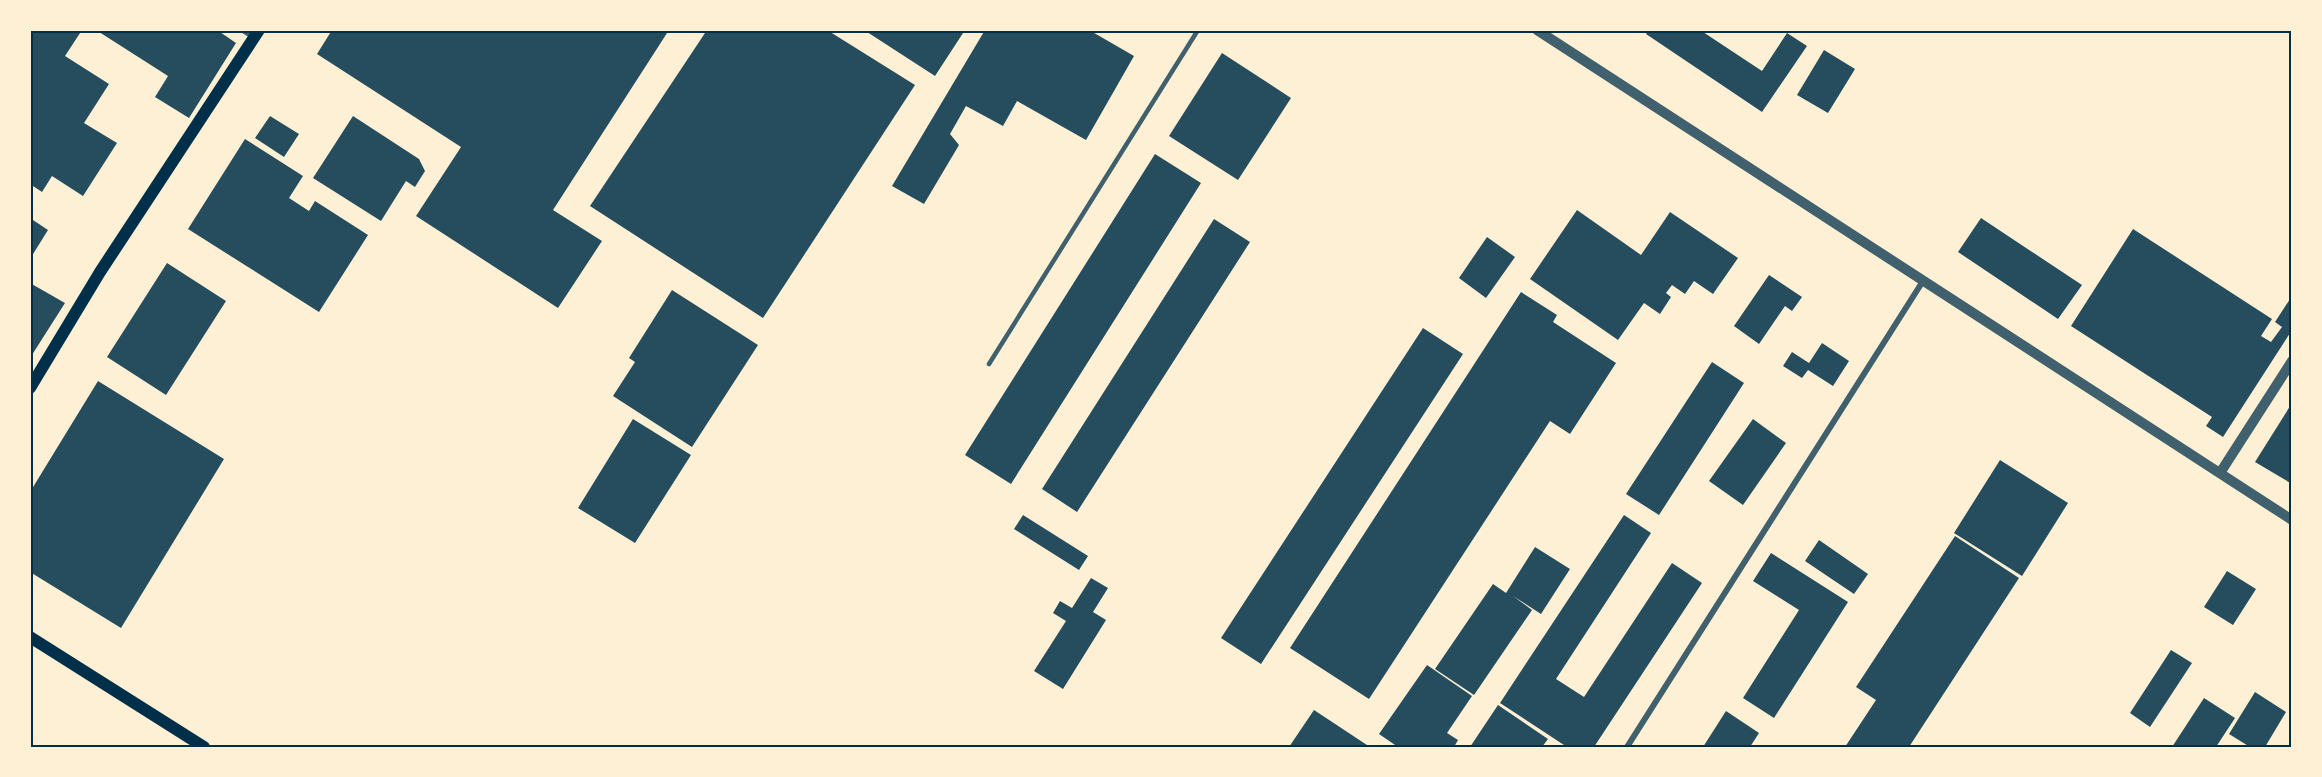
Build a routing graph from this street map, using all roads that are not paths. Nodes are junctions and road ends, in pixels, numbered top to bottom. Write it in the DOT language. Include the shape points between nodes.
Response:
graph roads {
  1 [pos="1198,30"];
  2 [pos="1537,30"];
  3 [pos="252,32"];
  4 [pos="1923,281"];
  5 [pos="2292,362"];
  6 [pos="989,364"];
  7 [pos="30,388"];
  8 [pos="2220,473"];
  9 [pos="2292,520"];
  10 [pos="30,637"];
  11 [pos="204,747"];
  12 [pos="1627,747"];
  1 -- 6 [label="lane"];
  2 -- 4 [label="street"];
  3 -- 7 [label="main road"];
  4 -- 8 [label="street"];
  4 -- 12 [label="street"];
  5 -- 8 [label="street"];
  8 -- 9 [label="street"];
  10 -- 11 [label="main road"];
}
